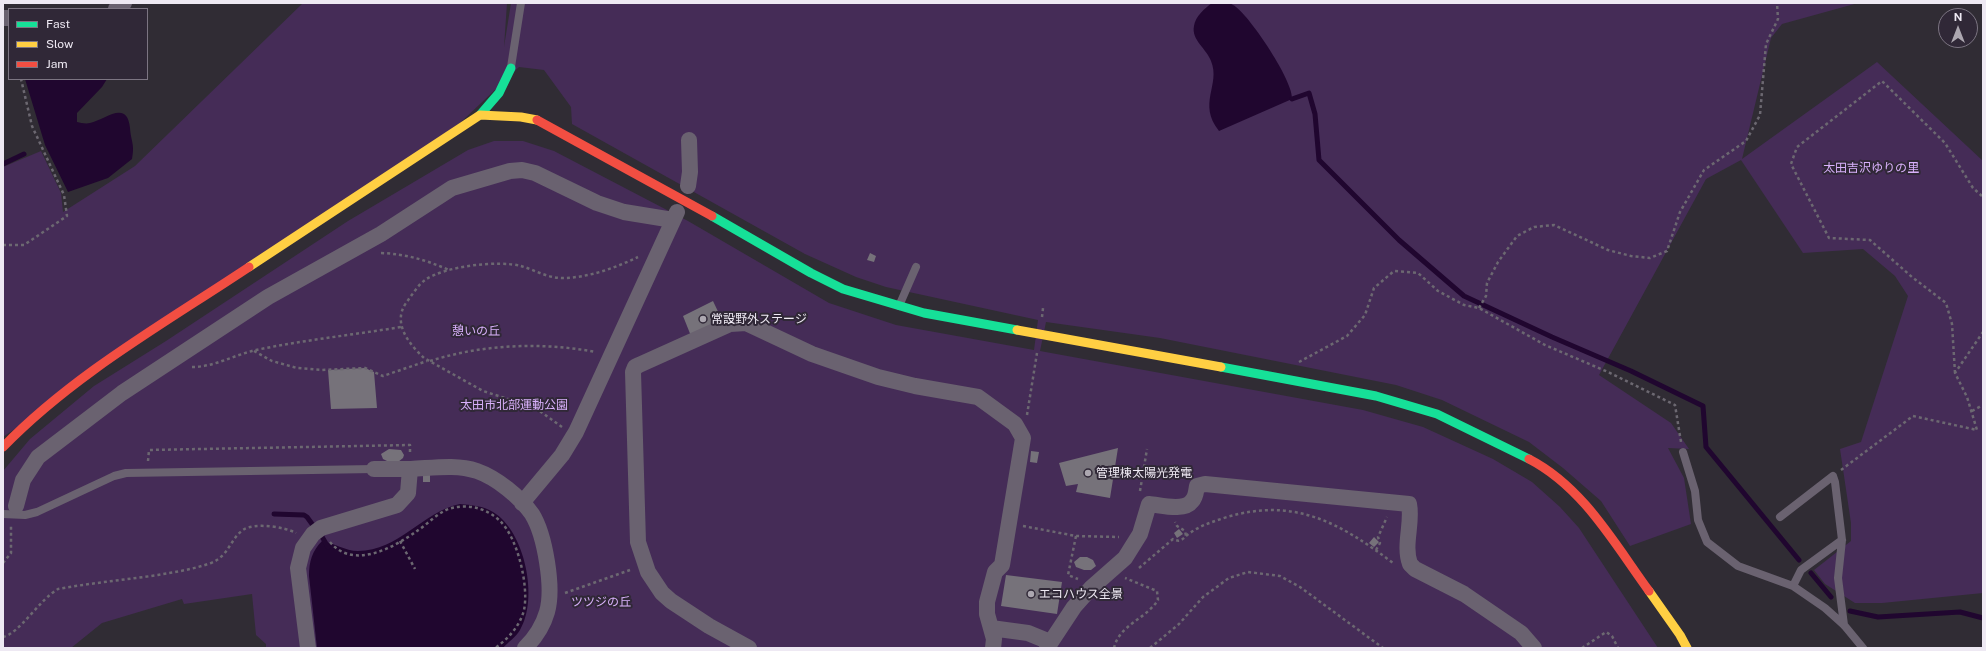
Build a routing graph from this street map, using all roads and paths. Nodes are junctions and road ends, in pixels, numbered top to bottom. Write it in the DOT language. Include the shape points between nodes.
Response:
graph roads {
  1 [pos="521,3"];
  2 [pos="1777,3"];
  3 [pos="511,68"];
  4 [pos="21,80"];
  5 [pos="480,115"];
  6 [pos="689,140"];
  7 [pos="688,186"];
  8 [pos="1983,197"];
  9 [pos="3,245"];
  10 [pos="355,250"];
  11 [pos="642,254"];
  12 [pos="916,267"];
  13 [pos="450,271"];
  14 [pos="899,306"];
  15 [pos="1479,308"];
  16 [pos="401,327"];
  17 [pos="1983,332"];
  18 [pos="1038,346"];
  19 [pos="254,350"];
  20 [pos="611,355"];
  21 [pos="172,361"];
  22 [pos="428,361"];
  23 [pos="1294,364"];
  24 [pos="1956,373"];
  25 [pos="1983,405"];
  26 [pos="1972,411"];
  27 [pos="574,435"];
  28 [pos="1023,438"];
  29 [pos="3,447"];
  30 [pos="1683,452"];
  31 [pos="374,469"];
  32 [pos="410,469"];
  33 [pos="1833,476"];
  34 [pos="1389,501"];
  35 [pos="522,503"];
  36 [pos="9,510"];
  37 [pos="1780,517"];
  38 [pos="1009,524"];
  39 [pos="11,525"];
  40 [pos="321,528"];
  41 [pos="1076,536"];
  42 [pos="1186,536"];
  43 [pos="309,540"];
  44 [pos="1842,540"];
  45 [pos="400,541"];
  46 [pos="1136,542"];
  47 [pos="1376,550"];
  48 [pos="1153,557"];
  49 [pos="3,563"];
  50 [pos="645,564"];
  51 [pos="1410,564"];
  52 [pos="414,569"];
  53 [pos="1111,571"];
  54 [pos="1793,586"];
  55 [pos="1091,588"];
  56 [pos="549,597"];
  57 [pos="1844,625"];
  58 [pos="991,628"];
  59 [pos="3,637"];
  60 [pos="1049,645"];
  61 [pos="531,647"];
  62 [pos="308,648"];
  63 [pos="495,648"];
  64 [pos="749,648"];
  65 [pos="994,648"];
  66 [pos="1114,648"];
  67 [pos="1150,648"];
  68 [pos="1383,648"];
  69 [pos="1534,648"];
  70 [pos="1582,648"];
  71 [pos="1618,648"];
  72 [pos="1687,648"];
  73 [pos="1863,648"];
  1 -- 3 [label="lane"];
  2 -- 15 [label="path" via="1778,19 1766,44 1760,115 1746,141 1704,170 1680,212 1667,251 1650,258 1631,256 1608,250 1554,225 1534,228 1517,236 1498,262 1487,283 1486,296"];
  3 -- 5 [label="street" via="497,98"];
  4 -- 9 [label="path" via="32,126 64,195 67,216 24,245"];
  5 -- 14 [label="street" via="521,117 540,121 683,198 811,273 843,289"];
  5 -- 29 [label="street" via="91,371 28,421"];
  6 -- 7 [label="street"];
  8 -- 24 [label="path" via="1973,188 1945,143 1882,81 1797,147 1792,164 1829,238 1870,240 1912,277 1946,302 1952,324"];
  10 -- 13 [label="path" via="403,254"];
  10 -- 20 [label="street" via="452,188 510,171 535,173 597,203 624,212 675,215"];
  10 -- 21 [label="street" via="268,297"];
  11 -- 13 [label="path" via="600,272 576,277 550,276 506,264 465,267"];
  12 -- 14 [label="lane"];
  13 -- 16 [label="path" via="436,273 424,280 404,306 400,316"];
  14 -- 72 [label="street" via="1040,335 1376,396 1437,414 1539,464 1573,491 1603,525"];
  15 -- 23 [label="path" via="1464,305 1438,291 1418,273 1394,271 1374,288 1365,315 1348,336"];
  15 -- 30 [label="path" via="1545,345 1675,405"];
  16 -- 19 [label="path"];
  16 -- 22 [label="path" via="417,352"];
  17 -- 24 [label="path"];
  18 -- 28 [label="path"];
  19 -- 21 [label="path" via="202,367 184,367"];
  19 -- 22 [label="path" via="272,361 297,368 365,368 383,376"];
  20 -- 22 [label="path" via="565,347 512,346 449,355"];
  20 -- 27 [label="street"];
  21 -- 36 [label="street" via="122,393 38,458 23,480"];
  22 -- 27 [label="path" via="483,392 540,409"];
  24 -- 26 [label="path"];
  25 -- 26 [label="path"];
  26 -- 33 [label="path" via="1977,430 1913,416"];
  27 -- 35 [label="street" via="562,455"];
  28 -- 38 [label="street"];
  28 -- 50 [label="street" via="1015,424 978,397 878,377 812,354 746,323 730,324 639,365 633,372 638,542"];
  30 -- 54 [label="lane" via="1695,491 1698,520 1707,542 1738,566"];
  31 -- 32 [label="street"];
  31 -- 36 [label="lane" via="126,472 37,512 25,515"];
  32 -- 35 [label="street" via="453,467 478,471 506,487"];
  32 -- 40 [label="street" via="408,493 397,505"];
  33 -- 37 [label="lane"];
  33 -- 44 [label="lane"];
  34 -- 46 [label="street" via="1201,484 1197,486 1192,502 1187,506 1149,504"];
  34 -- 47 [label="path" via="1386,521 1378,537 1380,543"];
  34 -- 51 [label="street" via="1409,504 1411,510 1408,543"];
  35 -- 56 [label="street" via="532,514 543,545"];
  38 -- 41 [label="path"];
  38 -- 58 [label="street" via="1002,565 995,572 986,602 986,614"];
  39 -- 49 [label="path" via="11,553"];
  40 -- 43 [label="street"];
  40 -- 45 [label="path" via="335,548 353,555 376,553"];
  41 -- 46 [label="path" via="1123,538"];
  41 -- 55 [label="path" via="1068,575 1085,582"];
  42 -- 47 [label="path" via="1194,529 1220,520 1271,509 1301,513 1328,522"];
  43 -- 59 [label="path" via="289,529 268,526 243,530 222,557 212,563 187,570 58,589 48,594 12,634"];
  43 -- 62 [label="street" via="303,548 298,568"];
  44 -- 54 [label="lane" via="1801,570"];
  44 -- 57 [label="lane" via="1838,578"];
  45 -- 52 [label="path"];
  45 -- 63 [label="path" via="451,508 477,508 501,521 515,545 525,598 524,611 510,637"];
  46 -- 48 [label="path"];
  46 -- 53 [label="street" via="1125,558"];
  47 -- 51 [label="path" via="1400,569"];
  50 -- 56 [label="path"];
  50 -- 64 [label="street" via="656,585 671,601"];
  51 -- 69 [label="street" via="1464,594 1521,633"];
  53 -- 55 [label="street"];
  53 -- 66 [label="path" via="1157,592 1158,595 1155,605 1146,615 1121,632"];
  54 -- 57 [label="lane"];
  55 -- 60 [label="street" via="1063,621"];
  56 -- 61 [label="street" via="547,611"];
  57 -- 73 [label="lane"];
  58 -- 60 [label="street" via="1028,633"];
  58 -- 65 [label="street"];
  67 -- 68 [label="path" via="1179,624 1203,597 1229,578 1248,572 1280,576 1300,587"];
  70 -- 71 [label="path" via="1606,632 1612,636"];
}
